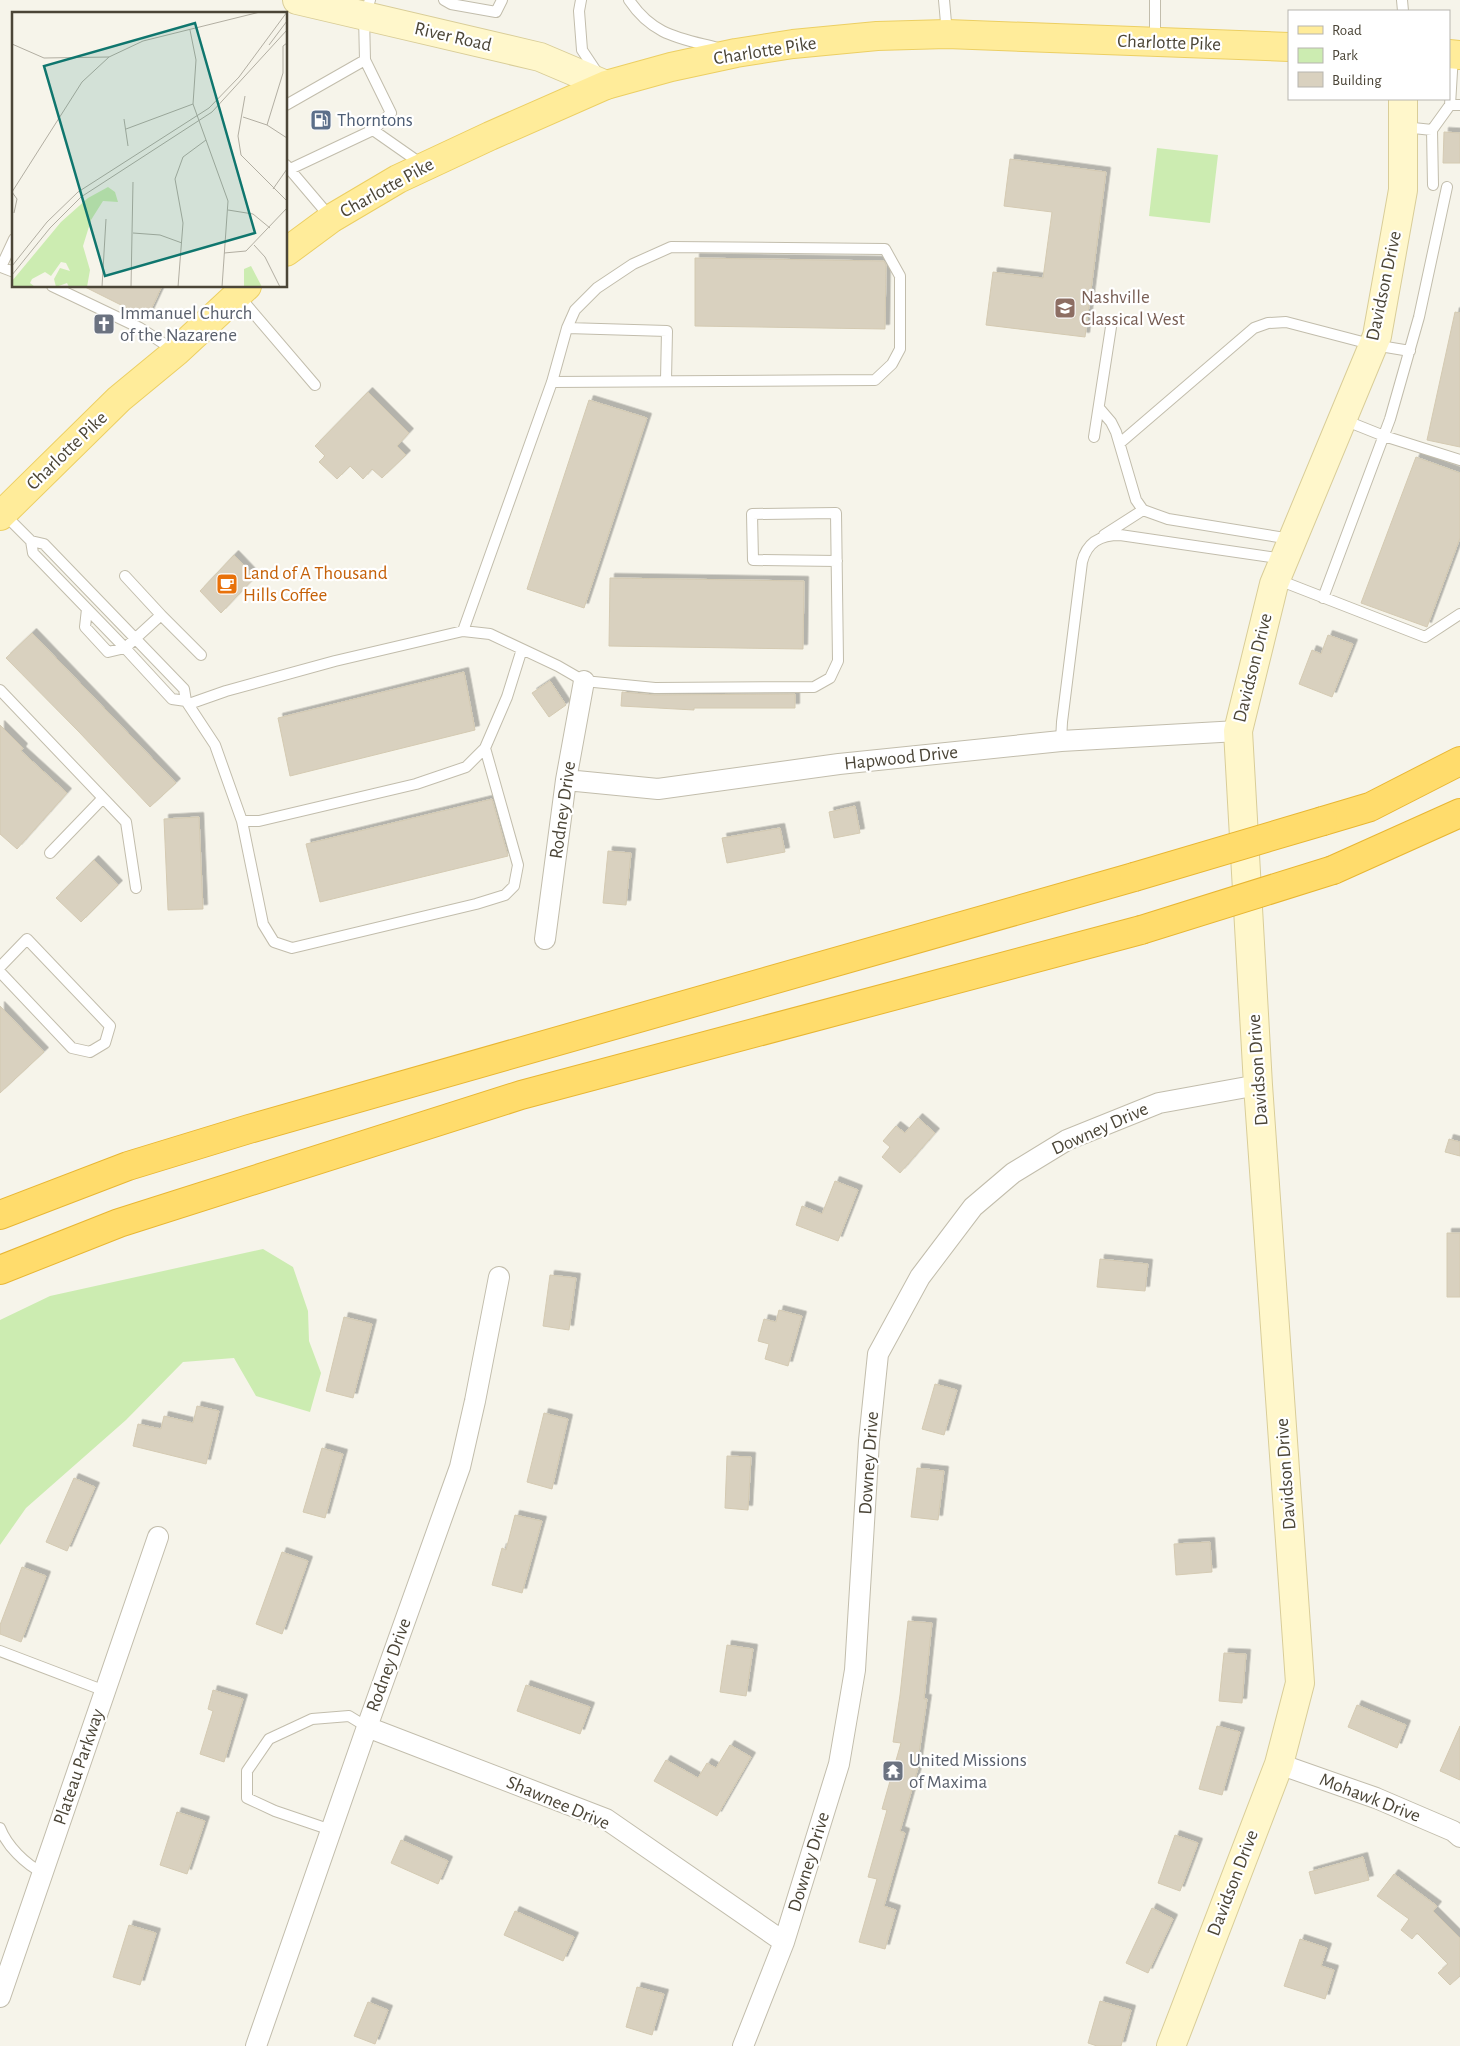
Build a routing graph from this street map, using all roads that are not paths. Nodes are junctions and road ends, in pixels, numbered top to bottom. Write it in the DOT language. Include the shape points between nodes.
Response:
graph roads {
  1 [pos="297,0"];
  2 [pos="324,0"];
  3 [pos="444,0"];
  4 [pos="502,0"];
  5 [pos="581,0"];
  6 [pos="629,0"];
  7 [pos="944,0"];
  8 [pos="1155,0"];
  9 [pos="362,10"];
  10 [pos="947,34"];
  11 [pos="1155,42"];
  12 [pos="1288,47"];
  13 [pos="736,53"];
  14 [pos="1454,54"];
  15 [pos="365,60"];
  16 [pos="606,85"];
  17 [pos="1403,100"];
  18 [pos="288,103"];
  19 [pos="1455,105"];
  20 [pos="1403,126"];
  21 [pos="373,130"];
  22 [pos="1432,130"];
  23 [pos="424,166"];
  24 [pos="288,168"];
  25 [pos="288,169"];
  26 [pos="1433,185"];
  27 [pos="1447,188"];
  28 [pos="332,218"];
  29 [pos="12,243"];
  30 [pos="288,251"];
  31 [pos="12,271"];
  32 [pos="68,289"];
  33 [pos="242,290"];
  34 [pos="1111,327"];
  35 [pos="567,328"];
  36 [pos="1374,344"];
  37 [pos="1410,351"];
  38 [pos="176,352"];
  39 [pos="666,380"];
  40 [pos="552,382"];
  41 [pos="315,385"];
  42 [pos="1099,408"];
  43 [pos="1343,419"];
  44 [pos="1384,436"];
  45 [pos="1094,437"];
  46 [pos="1120,443"];
  47 [pos="1460,460"];
  48 [pos="1144,510"];
  49 [pos="2,515"];
  50 [pos="1102,536"];
  51 [pos="31,541"];
  52 [pos="1285,559"];
  53 [pos="837,561"];
  54 [pos="125,576"];
  55 [pos="1323,598"];
  56 [pos="87,609"];
  57 [pos="1460,614"];
  58 [pos="161,615"];
  59 [pos="463,631"];
  60 [pos="136,638"];
  61 [pos="125,648"];
  62 [pos="522,649"];
  63 [pos="201,655"];
  64 [pos="584,681"];
  65 [pos="0,690"];
  66 [pos="187,703"];
  67 [pos="1238,731"];
  68 [pos="1061,741"];
  69 [pos="485,748"];
  70 [pos="1460,761"];
  71 [pos="566,780"];
  72 [pos="103,798"];
  73 [pos="1460,813"];
  74 [pos="242,821"];
  75 [pos="50,854"];
  76 [pos="136,888"];
  77 [pos="545,939"];
  78 [pos="0,968"];
  79 [pos="0,972"];
  80 [pos="1258,1085"];
  81 [pos="0,1215"];
  82 [pos="0,1270"];
  83 [pos="499,1277"];
  84 [pos="158,1537"];
  85 [pos="0,1651"];
  86 [pos="105,1691"];
  87 [pos="367,1727"];
  88 [pos="1279,1764"];
  89 [pos="0,1828"];
  90 [pos="331,1830"];
  91 [pos="1460,1837"];
  92 [pos="43,1873"];
  93 [pos="784,1942"];
  94 [pos="0,1997"];
  95 [pos="256,2046"];
  96 [pos="743,2046"];
  97 [pos="1171,2046"];
  1 -- 9 [label="street, River Road"];
  2 -- 9 [label="lane"];
  3 -- 4 [label="lane" via="496,12"];
  5 -- 16 [label="lane" via="582,50"];
  6 -- 13 [label="lane" via="640,15 663,33"];
  7 -- 10 [label="lane"];
  8 -- 11 [label="lane"];
  9 -- 15 [label="lane"];
  9 -- 16 [label="street, River Road" via="540,58"];
  10 -- 11 [label="main road, Charlotte Pike"];
  10 -- 13 [label="main road, Charlotte Pike" via="877,36"];
  11 -- 12 [label="main road, Charlotte Pike"];
  13 -- 16 [label="main road, Charlotte Pike"];
  14 -- 19 [label="lane"];
  15 -- 18 [label="lane"];
  15 -- 21 [label="lane" via="391,113"];
  16 -- 23 [label="main road, Charlotte Pike"];
  17 -- 20 [label="street, Davidson Drive"];
  19 -- 22 [label="lane"];
  20 -- 22 [label="lane"];
  20 -- 36 [label="street, Davidson Drive" via="1403,190"];
  21 -- 23 [label="lane"];
  21 -- 24 [label="lane"];
  22 -- 26 [label="lane"];
  23 -- 28 [label="main road, Charlotte Pike"];
  25 -- 28 [label="lane"];
  27 -- 37 [label="lane"];
  28 -- 30 [label="main road, Charlotte Pike"];
  29 -- 31 [label="lane" via="1,267"];
  32 -- 38 [label="lane" via="140,328"];
  33 -- 38 [label="main road, Charlotte Pike"];
  33 -- 41 [label="lane"];
  34 -- 42 [label="lane"];
  35 -- 39 [label="lane" via="667,331"];
  35 -- 39 [label="lane" via="575,310 597,288 633,264 671,247 885,249 900,276 900,349 892,364 875,380"];
  35 -- 40 [label="lane"];
  36 -- 37 [label="lane"];
  36 -- 43 [label="street, Davidson Drive"];
  36 -- 46 [label="lane" via="1300,325 1263,324 1254,328"];
  37 -- 44 [label="lane"];
  38 -- 49 [label="main road, Charlotte Pike" via="120,399"];
  39 -- 40 [label="lane"];
  40 -- 59 [label="lane"];
  42 -- 45 [label="lane"];
  42 -- 46 [label="lane" via="1111,422"];
  43 -- 44 [label="lane"];
  43 -- 52 [label="street, Davidson Drive"];
  44 -- 47 [label="lane"];
  44 -- 55 [label="lane"];
  46 -- 48 [label="lane" via="1136,500"];
  48 -- 50 [label="lane"];
  48 -- 52 [label="lane"];
  49 -- 51 [label="lane"];
  50 -- 52 [label="lane" via="1120,535"];
  50 -- 68 [label="lane" via="1090,545 1082,562"];
  51 -- 56 [label="lane" via="33,553"];
  51 -- 60 [label="lane" via="44,544"];
  52 -- 55 [label="lane"];
  52 -- 67 [label="street, Davidson Drive"];
  53 -- 53 [label="lane" via="836,513 752,514 753,560"];
  53 -- 64 [label="lane" via="838,661 830,678 814,687 655,688"];
  54 -- 58 [label="lane"];
  55 -- 57 [label="lane" via="1425,637"];
  56 -- 61 [label="lane"];
  56 -- 61 [label="lane" via="85,627 108,652"];
  58 -- 60 [label="lane"];
  58 -- 63 [label="lane"];
  59 -- 62 [label="lane" via="490,634"];
  59 -- 66 [label="lane" via="335,661"];
  60 -- 61 [label="lane"];
  60 -- 66 [label="lane" via="184,689"];
  61 -- 66 [label="lane" via="172,699"];
  62 -- 64 [label="lane"];
  62 -- 69 [label="lane" via="507,698"];
  64 -- 71 [label="street, Rodney Drive"];
  65 -- 72 [label="lane"];
  66 -- 74 [label="lane" via="215,746"];
  67 -- 68 [label="street, Hapwood Drive"];
  67 -- 80 [label="street, Davidson Drive"];
  68 -- 71 [label="street, Hapwood Drive" via="839,764 658,789"];
  69 -- 74 [label="lane" via="466,766 416,784 259,821"];
  69 -- 74 [label="lane" via="518,865 514,886 504,895 476,904 292,948 274,942 263,924"];
  70 -- 81 [label="highway, bridge" via="1370,807 240,1131 128,1166"];
  71 -- 77 [label="street, Rodney Drive"];
  72 -- 75 [label="lane"];
  72 -- 76 [label="lane" via="126,822"];
  73 -- 82 [label="highway, bridge" via="1333,870 1141,930 521,1095 119,1223"];
  78 -- 79 [label="lane" via="27,940 110,1026 105,1043 90,1052 72,1048"];
  80 -- 88 [label="street, Davidson Drive" via="1300,1683"];
  80 -- 93 [label="street, Downey Drive" via="1159,1103 1066,1140 1013,1173 973,1207 920,1277 878,1354 869,1441 855,1670 839,1764"];
  83 -- 87 [label="street, Rodney Drive" via="460,1467"];
  84 -- 86 [label="street, Plateau Parkway"];
  85 -- 86 [label="lane"];
  86 -- 92 [label="street, Plateau Parkway"];
  87 -- 90 [label="street, Rodney Drive"];
  87 -- 90 [label="lane" via="349,1716 312,1718 269,1739 247,1771 246,1798"];
  87 -- 93 [label="street, Shawnee Drive" via="606,1820"];
  88 -- 91 [label="street, Mohawk Drive" via="1376,1798"];
  88 -- 97 [label="street, Davidson Drive"];
  89 -- 92 [label="lane" via="26,1862"];
  90 -- 95 [label="street, Rodney Drive"];
  92 -- 94 [label="street, Plateau Parkway"];
  93 -- 96 [label="street, Downey Drive"];
}
